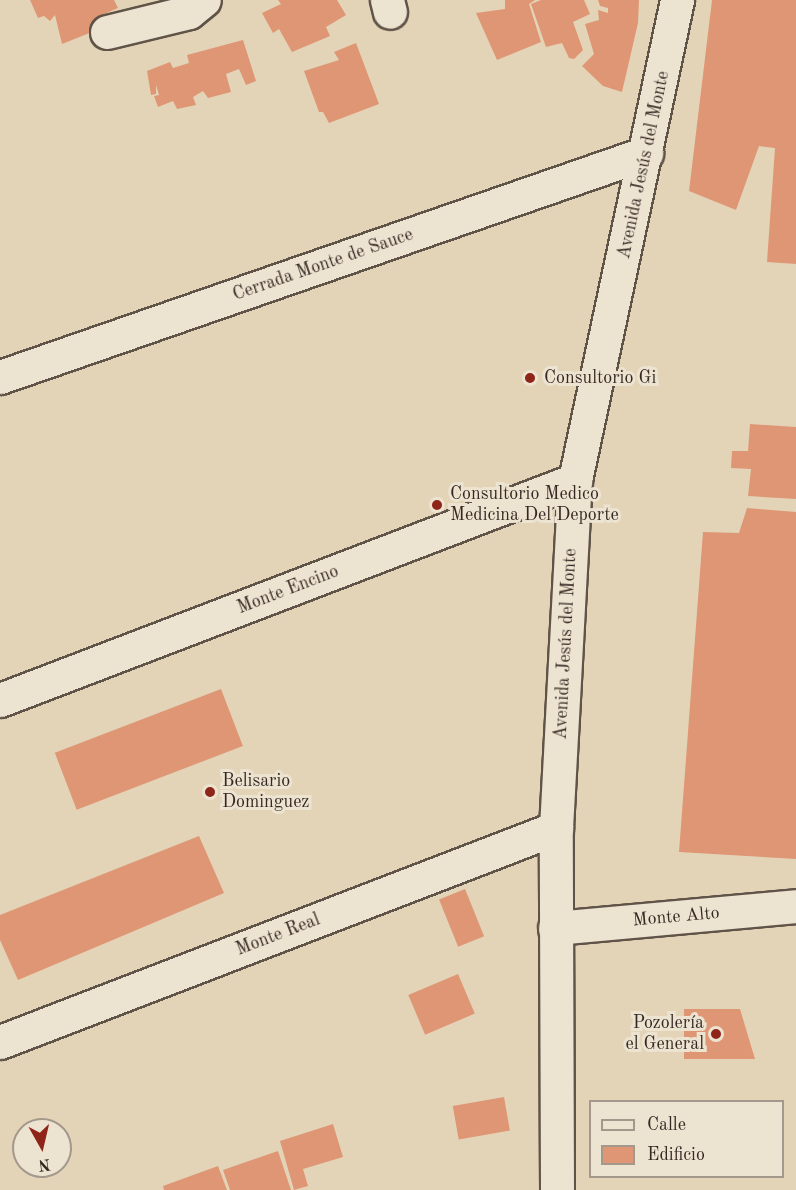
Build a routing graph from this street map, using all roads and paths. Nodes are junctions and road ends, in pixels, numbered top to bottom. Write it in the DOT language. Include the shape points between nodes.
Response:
graph roads {
  1 [pos="204,0"];
  2 [pos="678,0"];
  3 [pos="107,32"];
  4 [pos="646,153"];
  5 [pos="0,377"];
  6 [pos="575,480"];
  7 [pos="0,700"];
  8 [pos="556,828"];
  9 [pos="796,906"];
  10 [pos="555,928"];
  11 [pos="0,1042"];
  12 [pos="553,1188"];
  1 -- 3 [label="street" via="189,12"];
  2 -- 4 [label="street, Avenida Jesús del Monte"];
  4 -- 5 [label="street, Cerrada Monte de Sauce"];
  4 -- 6 [label="street, Avenida Jesús del Monte"];
  6 -- 7 [label="street, Monte Encino"];
  6 -- 8 [label="street, Avenida Jesús del Monte"];
  8 -- 10 [label="street, Avenida Jesús del Monte"];
  8 -- 11 [label="street, Monte Real"];
  9 -- 10 [label="street, Monte Alto"];
  10 -- 12 [label="street, Avenida Jesús del Monte"];
}
